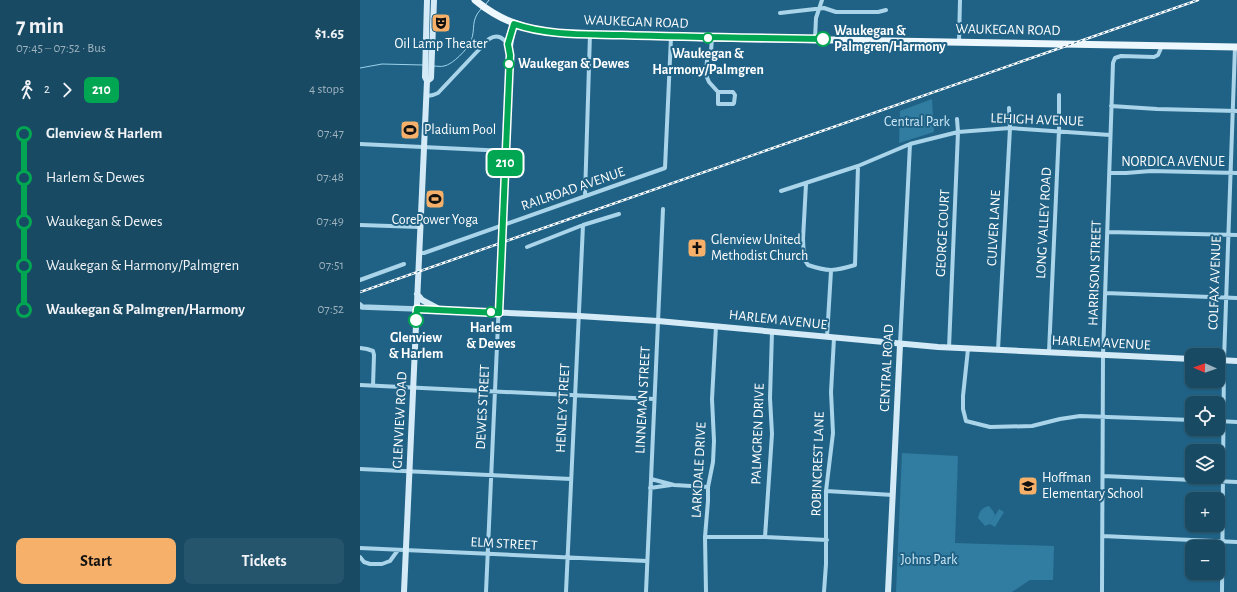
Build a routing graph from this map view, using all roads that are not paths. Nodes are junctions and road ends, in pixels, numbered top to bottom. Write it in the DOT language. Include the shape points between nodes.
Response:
graph roads {
  1 [pos="428,0"];
  2 [pos="434,0"];
  3 [pos="822,0"];
  4 [pos="960,0"];
  5 [pos="477,2"];
  6 [pos="818,10"];
  7 [pos="886,10"];
  8 [pos="780,13"];
  9 [pos="514,24"];
  10 [pos="590,34"];
  11 [pos="671,37"];
  12 [pos="712,38"];
  13 [pos="815,39"];
  14 [pos="959,42"];
  15 [pos="508,44"];
  16 [pos="1162,46"];
  17 [pos="1236,47"];
  18 [pos="510,55"];
  19 [pos="429,58"];
  20 [pos="718,92"];
  21 [pos="1059,95"];
  22 [pos="426,96"];
  23 [pos="1111,106"];
  24 [pos="1009,108"];
  25 [pos="1232,111"];
  26 [pos="1237,111"];
  27 [pos="957,119"];
  28 [pos="1010,128"];
  29 [pos="1059,130"];
  30 [pos="958,132"];
  31 [pos="1110,135"];
  32 [pos="360,144"];
  33 [pos="910,144"];
  34 [pos="424,147"];
  35 [pos="506,151"];
  36 [pos="858,166"];
  37 [pos="1109,173"];
  38 [pos="1230,173"];
  39 [pos="1237,173"];
  40 [pos="806,184"];
  41 [pos="781,191"];
  42 [pos="586,196"];
  43 [pos="663,209"];
  44 [pos="619,214"];
  45 [pos="360,225"];
  46 [pos="502,225"];
  47 [pos="583,225"];
  48 [pos="420,227"];
  49 [pos="1107,232"];
  50 [pos="1228,235"];
  51 [pos="1237,235"];
  52 [pos="527,247"];
  53 [pos="419,253"];
  54 [pos="404,264"];
  55 [pos="831,271"];
  56 [pos="360,280"];
  57 [pos="1105,293"];
  58 [pos="418,294"];
  59 [pos="1226,297"];
  60 [pos="1237,298"];
  61 [pos="361,307"];
  62 [pos="417,309"];
  63 [pos="442,310"];
  64 [pos="499,313"];
  65 [pos="579,316"];
  66 [pos="658,321"];
  67 [pos="716,326"];
  68 [pos="772,332"];
  69 [pos="827,337"];
  70 [pos="834,338"];
  71 [pos="900,345"];
  72 [pos="360,348"];
  73 [pos="949,348"];
  74 [pos="1222,348"];
  75 [pos="968,349"];
  76 [pos="998,350"];
  77 [pos="1049,352"];
  78 [pos="1103,355"];
  79 [pos="1185,359"];
  80 [pos="1225,360"];
  81 [pos="1237,361"];
  82 [pos="360,385"];
  83 [pos="373,386"];
  84 [pos="414,388"];
  85 [pos="495,391"];
  86 [pos="575,395"];
  87 [pos="654,399"];
  88 [pos="1103,416"];
  89 [pos="1185,420"];
  90 [pos="1225,421"];
  91 [pos="1237,422"];
  92 [pos="360,469"];
  93 [pos="409,471"];
  94 [pos="491,475"];
  95 [pos="1103,476"];
  96 [pos="571,479"];
  97 [pos="651,479"];
  98 [pos="1185,480"];
  99 [pos="1225,482"];
  100 [pos="1237,482"];
  101 [pos="1223,484"];
  102 [pos="674,485"];
  103 [pos="708,487"];
  104 [pos="650,488"];
  105 [pos="826,490"];
  106 [pos="893,494"];
  107 [pos="1102,536"];
  108 [pos="705,537"];
  109 [pos="765,537"];
  110 [pos="827,540"];
  111 [pos="1199,540"];
  112 [pos="1223,540"];
  113 [pos="1225,541"];
  114 [pos="1237,542"];
  115 [pos="360,548"];
  116 [pos="398,550"];
  117 [pos="406,550"];
  118 [pos="488,554"];
  119 [pos="360,557"];
  120 [pos="568,558"];
  121 [pos="647,561"];
  122 [pos="1222,580"];
  123 [pos="404,592"];
  124 [pos="486,592"];
  125 [pos="566,592"];
  126 [pos="646,592"];
  127 [pos="706,592"];
  128 [pos="824,592"];
  129 [pos="888,592"];
  130 [pos="1102,592"];
  131 [pos="1222,592"];
  1 -- 19 [label="main road, GLENVIEW ROAD"];
  2 -- 19 [label="main road, GLENVIEW ROAD"];
  3 -- 6 [label="street"];
  4 -- 14 [label="street"];
  5 -- 9 [label="main road, WAUKEGAN ROAD"];
  6 -- 7 [label="street"];
  6 -- 8 [label="street"];
  6 -- 13 [label="street"];
  9 -- 10 [label="main road, WAUKEGAN ROAD" via="538,31"];
  9 -- 15 [label="street, DEWES STREET"];
  9 -- 18 [label="street, DEWES STREET"];
  10 -- 11 [label="main road, WAUKEGAN ROAD"];
  10 -- 42 [label="street"];
  11 -- 12 [label="main road, WAUKEGAN ROAD"];
  11 -- 42 [label="street, RAILROAD AVENUE" via="665,168"];
  12 -- 13 [label="main road, WAUKEGAN ROAD"];
  12 -- 20 [label="street" via="712,51 707,60 706,75"];
  13 -- 14 [label="main road, WAUKEGAN ROAD"];
  14 -- 16 [label="main road, WAUKEGAN ROAD"];
  15 -- 18 [label="street, DEWES STREET"];
  15 -- 22 [label="street" via="500,36 489,39 438,93"];
  16 -- 17 [label="main road, WAUKEGAN ROAD"];
  16 -- 23 [label="street, HARRISON STREET" via="1158,55 1154,57 1115,58"];
  17 -- 25 [label="street, COLFAX AVENUE"];
  18 -- 35 [label="street, DEWES STREET"];
  19 -- 22 [label="main road, GLENVIEW ROAD" via="428,72 431,78 427,81"];
  20 -- 20 [label="street" via="718,104 734,103 733,92"];
  21 -- 29 [label="street, LONG VALLEY ROAD"];
  22 -- 34 [label="main road, GLENVIEW ROAD"];
  23 -- 25 [label="street"];
  23 -- 31 [label="street, HARRISON STREET"];
  24 -- 28 [label="street, CULVER LANE"];
  25 -- 26 [label="street"];
  25 -- 38 [label="street, COLFAX AVENUE"];
  27 -- 30 [label="street, GEORGE COURT"];
  28 -- 29 [label="street, LEHIGH AVENUE"];
  28 -- 30 [label="street, LEHIGH AVENUE"];
  28 -- 76 [label="street, CULVER LANE"];
  29 -- 31 [label="street, LEHIGH AVENUE"];
  29 -- 77 [label="street, LONG VALLEY ROAD"];
  30 -- 33 [label="street, LEHIGH AVENUE"];
  30 -- 73 [label="street, GEORGE COURT"];
  31 -- 37 [label="street, HARRISON STREET"];
  32 -- 34 [label="street"];
  33 -- 36 [label="street, LEHIGH AVENUE"];
  33 -- 71 [label="street, CENTRAL ROAD"];
  34 -- 35 [label="street"];
  34 -- 48 [label="main road, GLENVIEW ROAD"];
  35 -- 46 [label="street, DEWES STREET"];
  36 -- 40 [label="street, LEHIGH AVENUE"];
  36 -- 55 [label="street" via="855,264"];
  37 -- 38 [label="street, NORDICA AVENUE"];
  37 -- 49 [label="street, HARRISON STREET"];
  38 -- 39 [label="street, NORDICA AVENUE"];
  38 -- 50 [label="street, COLFAX AVENUE"];
  40 -- 41 [label="street, LEHIGH AVENUE"];
  40 -- 55 [label="street" via="804,259 808,265"];
  42 -- 46 [label="street, RAILROAD AVENUE"];
  43 -- 66 [label="street, LINNEMAN STREET"];
  44 -- 47 [label="street"];
  45 -- 48 [label="street"];
  46 -- 53 [label="street, RAILROAD AVENUE"];
  46 -- 64 [label="street, DEWES STREET"];
  47 -- 52 [label="street"];
  47 -- 65 [label="street, HENLEY STREET"];
  48 -- 53 [label="main road, GLENVIEW ROAD"];
  49 -- 50 [label="street"];
  49 -- 57 [label="street, HARRISON STREET"];
  50 -- 51 [label="street"];
  50 -- 59 [label="street, COLFAX AVENUE"];
  53 -- 58 [label="main road, GLENVIEW ROAD"];
  54 -- 56 [label="street"];
  55 -- 69 [label="street"];
  57 -- 59 [label="street"];
  57 -- 78 [label="street, HARRISON STREET"];
  58 -- 62 [label="main road, GLENVIEW ROAD"];
  58 -- 63 [label="main road" via="426,303"];
  59 -- 60 [label="street"];
  59 -- 74 [label="street, COLFAX AVENUE"];
  61 -- 62 [label="street, HARLEM AVENUE"];
  62 -- 63 [label="main road, HARLEM AVENUE"];
  62 -- 84 [label="main road, GLENVIEW ROAD"];
  63 -- 64 [label="main road, HARLEM AVENUE"];
  64 -- 65 [label="main road, HARLEM AVENUE"];
  64 -- 85 [label="street, DEWES STREET"];
  65 -- 66 [label="main road, HARLEM AVENUE"];
  65 -- 86 [label="street, HENLEY STREET"];
  66 -- 67 [label="main road, HARLEM AVENUE"];
  66 -- 87 [label="street, LINNEMAN STREET"];
  67 -- 68 [label="main road, HARLEM AVENUE"];
  67 -- 103 [label="street, LARKDALE DRIVE" via="712,399 713,462"];
  68 -- 69 [label="main road, HARLEM AVENUE"];
  68 -- 109 [label="street, PALMGREN DRIVE" via="772,434"];
  69 -- 70 [label="main road, HARLEM AVENUE"];
  70 -- 71 [label="main road, HARLEM AVENUE"];
  70 -- 105 [label="street, ROBINCREST LANE" via="831,392 833,433"];
  71 -- 73 [label="main road, HARLEM AVENUE"];
  71 -- 106 [label="main road, CENTRAL ROAD"];
  72 -- 83 [label="street" via="373,351"];
  73 -- 75 [label="main road, HARLEM AVENUE"];
  75 -- 76 [label="main road, HARLEM AVENUE"];
  75 -- 88 [label="street" via="962,409 966,421 990,427 1032,426 1080,416"];
  76 -- 77 [label="main road, HARLEM AVENUE"];
  77 -- 78 [label="main road, HARLEM AVENUE"];
  78 -- 79 [label="main road, HARLEM AVENUE"];
  78 -- 88 [label="street, HARRISON STREET"];
  80 -- 81 [label="main road"];
  82 -- 83 [label="street"];
  83 -- 84 [label="street"];
  84 -- 85 [label="street"];
  84 -- 93 [label="main road, GLENVIEW ROAD"];
  85 -- 86 [label="street"];
  85 -- 94 [label="street, DEWES STREET"];
  86 -- 87 [label="street"];
  86 -- 96 [label="street, HENLEY STREET"];
  87 -- 97 [label="street, LINNEMAN STREET"];
  88 -- 89 [label="street"];
  88 -- 95 [label="street, HARRISON STREET"];
  90 -- 91 [label="street"];
  92 -- 93 [label="street"];
  93 -- 94 [label="street"];
  93 -- 117 [label="main road, GLENVIEW ROAD"];
  94 -- 96 [label="street"];
  94 -- 118 [label="street, DEWES STREET"];
  95 -- 98 [label="street"];
  95 -- 107 [label="street, HARRISON STREET"];
  96 -- 120 [label="street, HENLEY STREET"];
  97 -- 102 [label="street"];
  97 -- 104 [label="street, LINNEMAN STREET"];
  99 -- 100 [label="street"];
  101 -- 112 [label="street, COLFAX AVENUE"];
  102 -- 103 [label="street"];
  102 -- 104 [label="street"];
  103 -- 108 [label="street, LARKDALE DRIVE"];
  104 -- 121 [label="street, LINNEMAN STREET"];
  105 -- 106 [label="street"];
  105 -- 110 [label="street, ROBINCREST LANE"];
  106 -- 129 [label="main road, CENTRAL ROAD"];
  107 -- 111 [label="street"];
  107 -- 130 [label="street, HARRISON STREET"];
  108 -- 109 [label="street"];
  108 -- 127 [label="street, LARKDALE DRIVE"];
  109 -- 110 [label="street"];
  110 -- 128 [label="street, ROBINCREST LANE"];
  113 -- 114 [label="street"];
  115 -- 116 [label="street, ELM STREET"];
  116 -- 117 [label="street, ELM STREET"];
  116 -- 119 [label="street" via="390,561 382,564 370,564"];
  117 -- 118 [label="street, ELM STREET"];
  117 -- 123 [label="main road, GLENVIEW ROAD"];
  118 -- 120 [label="street, ELM STREET"];
  118 -- 124 [label="street, DEWES STREET"];
  120 -- 121 [label="street, ELM STREET"];
  120 -- 125 [label="street, HENLEY STREET"];
  121 -- 126 [label="street, LINNEMAN STREET"];
  122 -- 131 [label="street, COLFAX AVENUE"];
}
